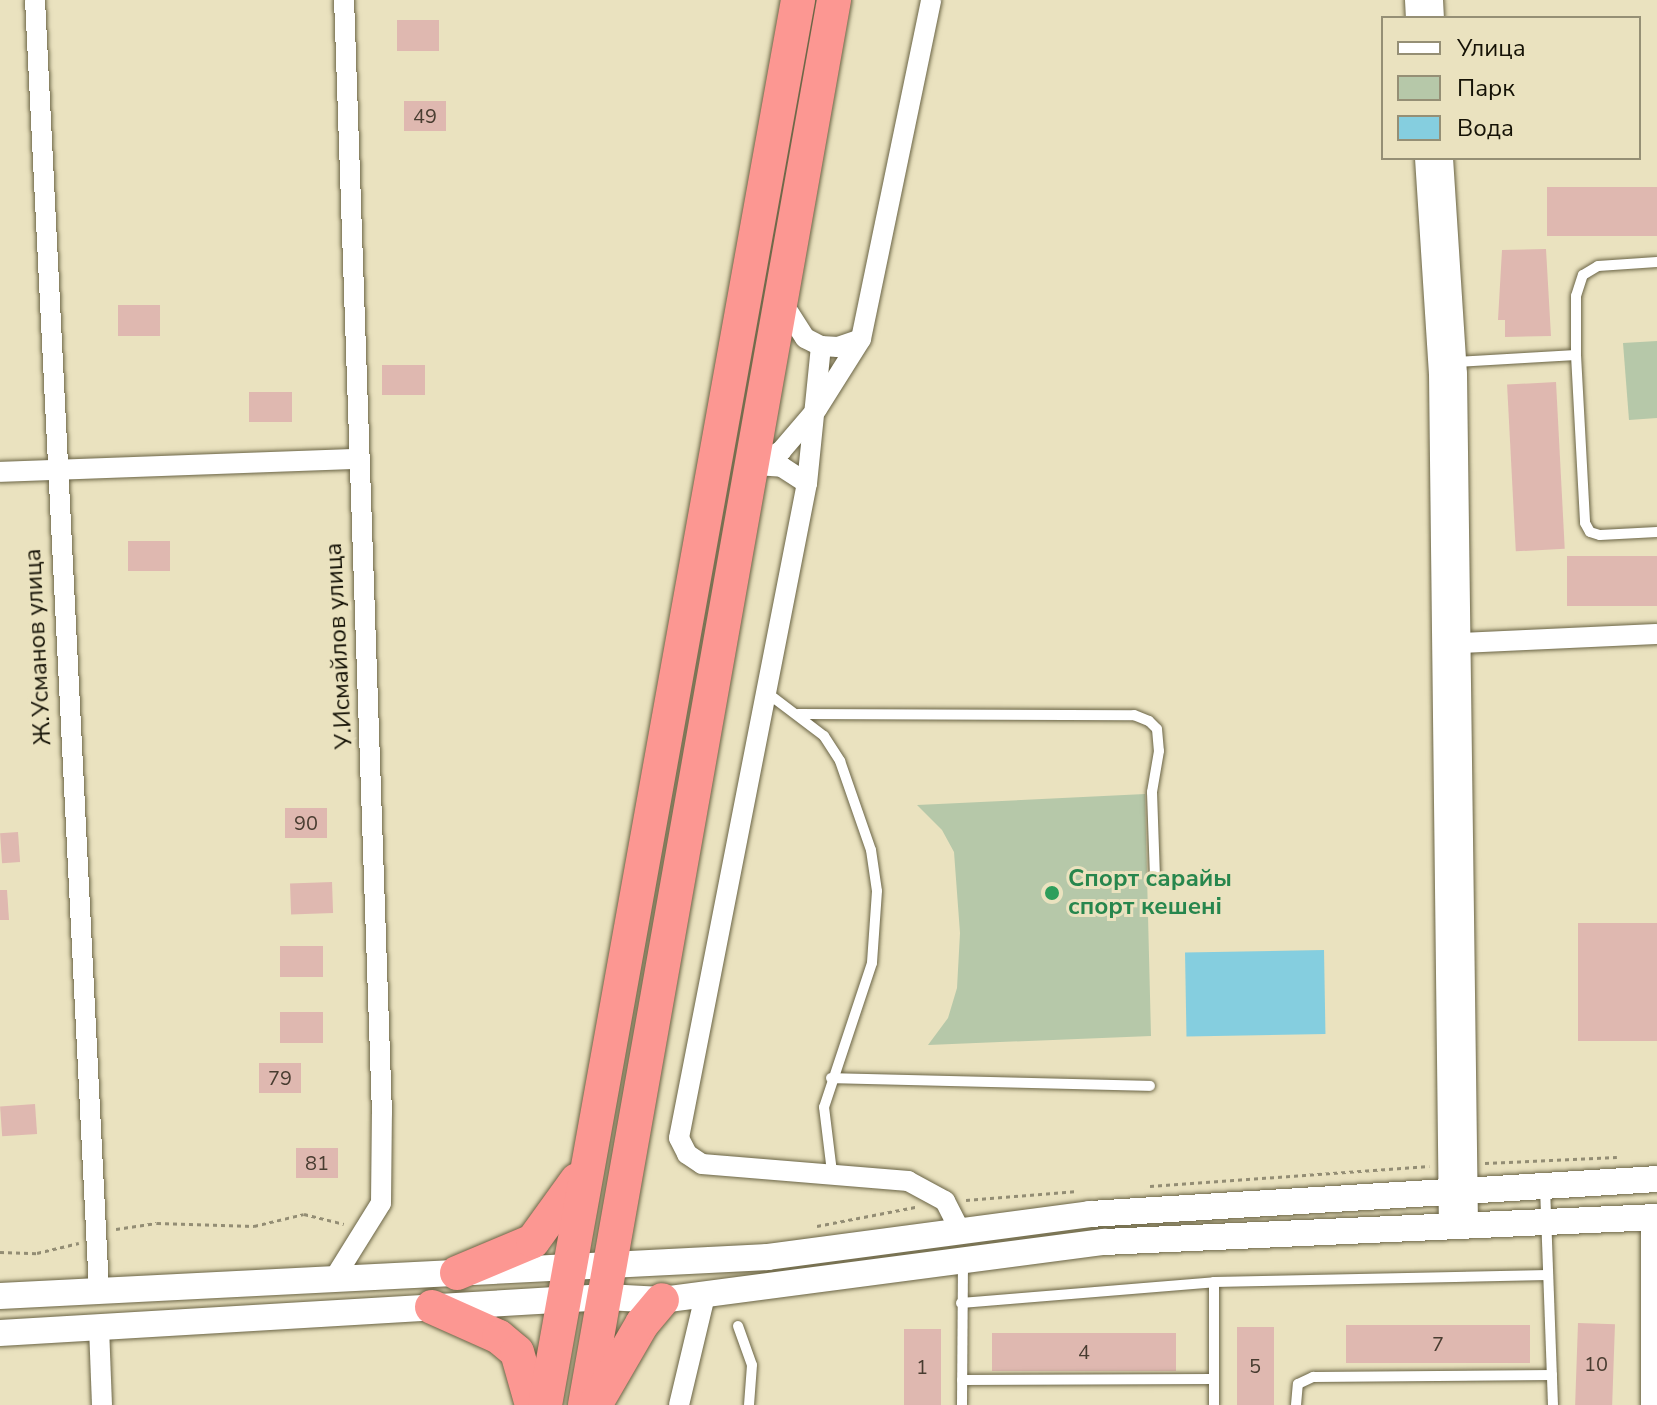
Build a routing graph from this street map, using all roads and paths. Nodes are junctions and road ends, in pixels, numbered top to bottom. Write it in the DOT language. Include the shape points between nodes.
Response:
graph roads {
  1 [pos="35,0"];
  2 [pos="344,0"];
  3 [pos="798,0"];
  4 [pos="834,0"];
  5 [pos="931,0"];
  6 [pos="1425,160"];
  7 [pos="1443,160"];
  8 [pos="1657,262"];
  9 [pos="782,302"];
  10 [pos="861,339"];
  11 [pos="821,346"];
  12 [pos="1576,355"];
  13 [pos="1447,363"];
  14 [pos="817,409"];
  15 [pos="357,459"];
  16 [pos="755,465"];
  17 [pos="55,469"];
  18 [pos="0,472"];
  19 [pos="807,483"];
  20 [pos="1657,532"];
  21 [pos="1657,634"];
  22 [pos="1460,643"];
  23 [pos="766,692"];
  24 [pos="798,714"];
  25 [pos="650,821"];
  26 [pos="684,828"];
  27 [pos="1155,878"];
  28 [pos="831,1078"];
  29 [pos="1150,1086"];
  30 [pos="588,1163"];
  31 [pos="832,1172"];
  32 [pos="1657,1179"];
  33 [pos="1545,1185"];
  34 [pos="1457,1188"];
  35 [pos="1654,1217"];
  36 [pos="1546,1221"];
  37 [pos="1458,1225"];
  38 [pos="959,1228"];
  39 [pos="364,1232"];
  40 [pos="96,1237"];
  41 [pos="0,1252"];
  42 [pos="964,1260"];
  43 [pos="457,1273"];
  44 [pos="1548,1275"];
  45 [pos="335,1277"];
  46 [pos="608,1282"];
  47 [pos="1214,1282"];
  48 [pos="565,1285"];
  49 [pos="99,1292"];
  50 [pos="0,1296"];
  51 [pos="705,1296"];
  52 [pos="662,1300"];
  53 [pos="961,1303"];
  54 [pos="432,1307"];
  55 [pos="738,1326"];
  56 [pos="99,1327"];
  57 [pos="0,1333"];
  58 [pos="1552,1375"];
  59 [pos="1214,1379"];
  60 [pos="962,1380"];
  61 [pos="102,1405"];
  62 [pos="532,1405"];
  63 [pos="545,1405"];
  64 [pos="585,1405"];
  65 [pos="595,1405"];
  66 [pos="679,1405"];
  67 [pos="749,1405"];
  68 [pos="962,1405"];
  69 [pos="1214,1405"];
  70 [pos="1296,1405"];
  71 [pos="1553,1405"];
  72 [pos="1651,1405"];
  1 -- 17 [label="street, Ж.Усманов улица"];
  2 -- 15 [label="street, У.Исмайлов улица"];
  3 -- 25 [label="highway"];
  4 -- 9 [label="highway"];
  5 -- 10 [label="street"];
  6 -- 13 [label="street"];
  7 -- 13 [label="street"];
  8 -- 12 [label="lane" via="1598,266 1583,275 1576,296"];
  9 -- 11 [label="street" via="805,338"];
  9 -- 16 [label="highway"];
  10 -- 11 [label="street"];
  10 -- 14 [label="street"];
  11 -- 14 [label="street"];
  12 -- 13 [label="lane"];
  12 -- 20 [label="lane" via="1585,523 1600,535"];
  13 -- 22 [label="street"];
  13 -- 34 [label="street"];
  14 -- 16 [label="street" via="781,451"];
  14 -- 19 [label="street"];
  15 -- 17 [label="street"];
  15 -- 39 [label="street, У.Исмайлов улица" via="382,1114 381,1203"];
  16 -- 19 [label="street" via="782,467"];
  16 -- 26 [label="highway"];
  17 -- 18 [label="street"];
  17 -- 40 [label="street, Ж.Усманов улица"];
  19 -- 23 [label="street"];
  21 -- 22 [label="street"];
  22 -- 34 [label="street"];
  23 -- 24 [label="lane"];
  23 -- 31 [label="street" via="679,1138 687,1154 702,1164"];
  24 -- 27 [label="lane" via="1134,715 1149,721 1157,729 1159,751 1152,792"];
  24 -- 28 [label="lane" via="824,736 840,761 871,850 877,891 872,963"];
  25 -- 26 [label="highway"];
  25 -- 30 [label="highway"];
  26 -- 46 [label="highway"];
  28 -- 29 [label="lane"];
  28 -- 31 [label="lane" via="824,1107"];
  30 -- 43 [label="highway" via="533,1241"];
  30 -- 48 [label="highway"];
  31 -- 38 [label="street" via="908,1181 929,1189 945,1201"];
  32 -- 33 [label="street"];
  33 -- 34 [label="street"];
  33 -- 36 [label="lane"];
  34 -- 37 [label="street"];
  34 -- 38 [label="street"];
  35 -- 36 [label="street"];
  35 -- 72 [label="street"];
  36 -- 37 [label="street"];
  36 -- 44 [label="lane"];
  37 -- 42 [label="street" via="1104,1242"];
  38 -- 42 [label="lane"];
  38 -- 46 [label="street"];
  39 -- 40 [label="path" via="328,1217 304,1214 254,1226 157,1223"];
  39 -- 45 [label="street, У.Исмайлов улица"];
  40 -- 41 [label="path" via="65,1249"];
  40 -- 49 [label="street, Ж.Усманов улица"];
  42 -- 51 [label="street"];
  42 -- 53 [label="lane"];
  43 -- 45 [label="street"];
  43 -- 48 [label="street"];
  44 -- 47 [label="lane"];
  44 -- 58 [label="lane"];
  45 -- 49 [label="street"];
  46 -- 48 [label="street"];
  46 -- 52 [label="street"];
  46 -- 64 [label="highway"];
  47 -- 53 [label="lane"];
  47 -- 59 [label="lane"];
  48 -- 54 [label="street"];
  48 -- 63 [label="highway"];
  49 -- 50 [label="street"];
  51 -- 52 [label="street"];
  51 -- 66 [label="street"];
  52 -- 65 [label="highway"];
  53 -- 60 [label="lane"];
  54 -- 56 [label="street"];
  54 -- 62 [label="highway" via="499,1337 517,1352"];
  55 -- 67 [label="lane" via="752,1365"];
  56 -- 57 [label="street"];
  56 -- 61 [label="street"];
  58 -- 70 [label="lane" via="1313,1377 1298,1384"];
  58 -- 71 [label="lane"];
  59 -- 60 [label="lane"];
  59 -- 69 [label="lane"];
  60 -- 68 [label="lane"];
}
